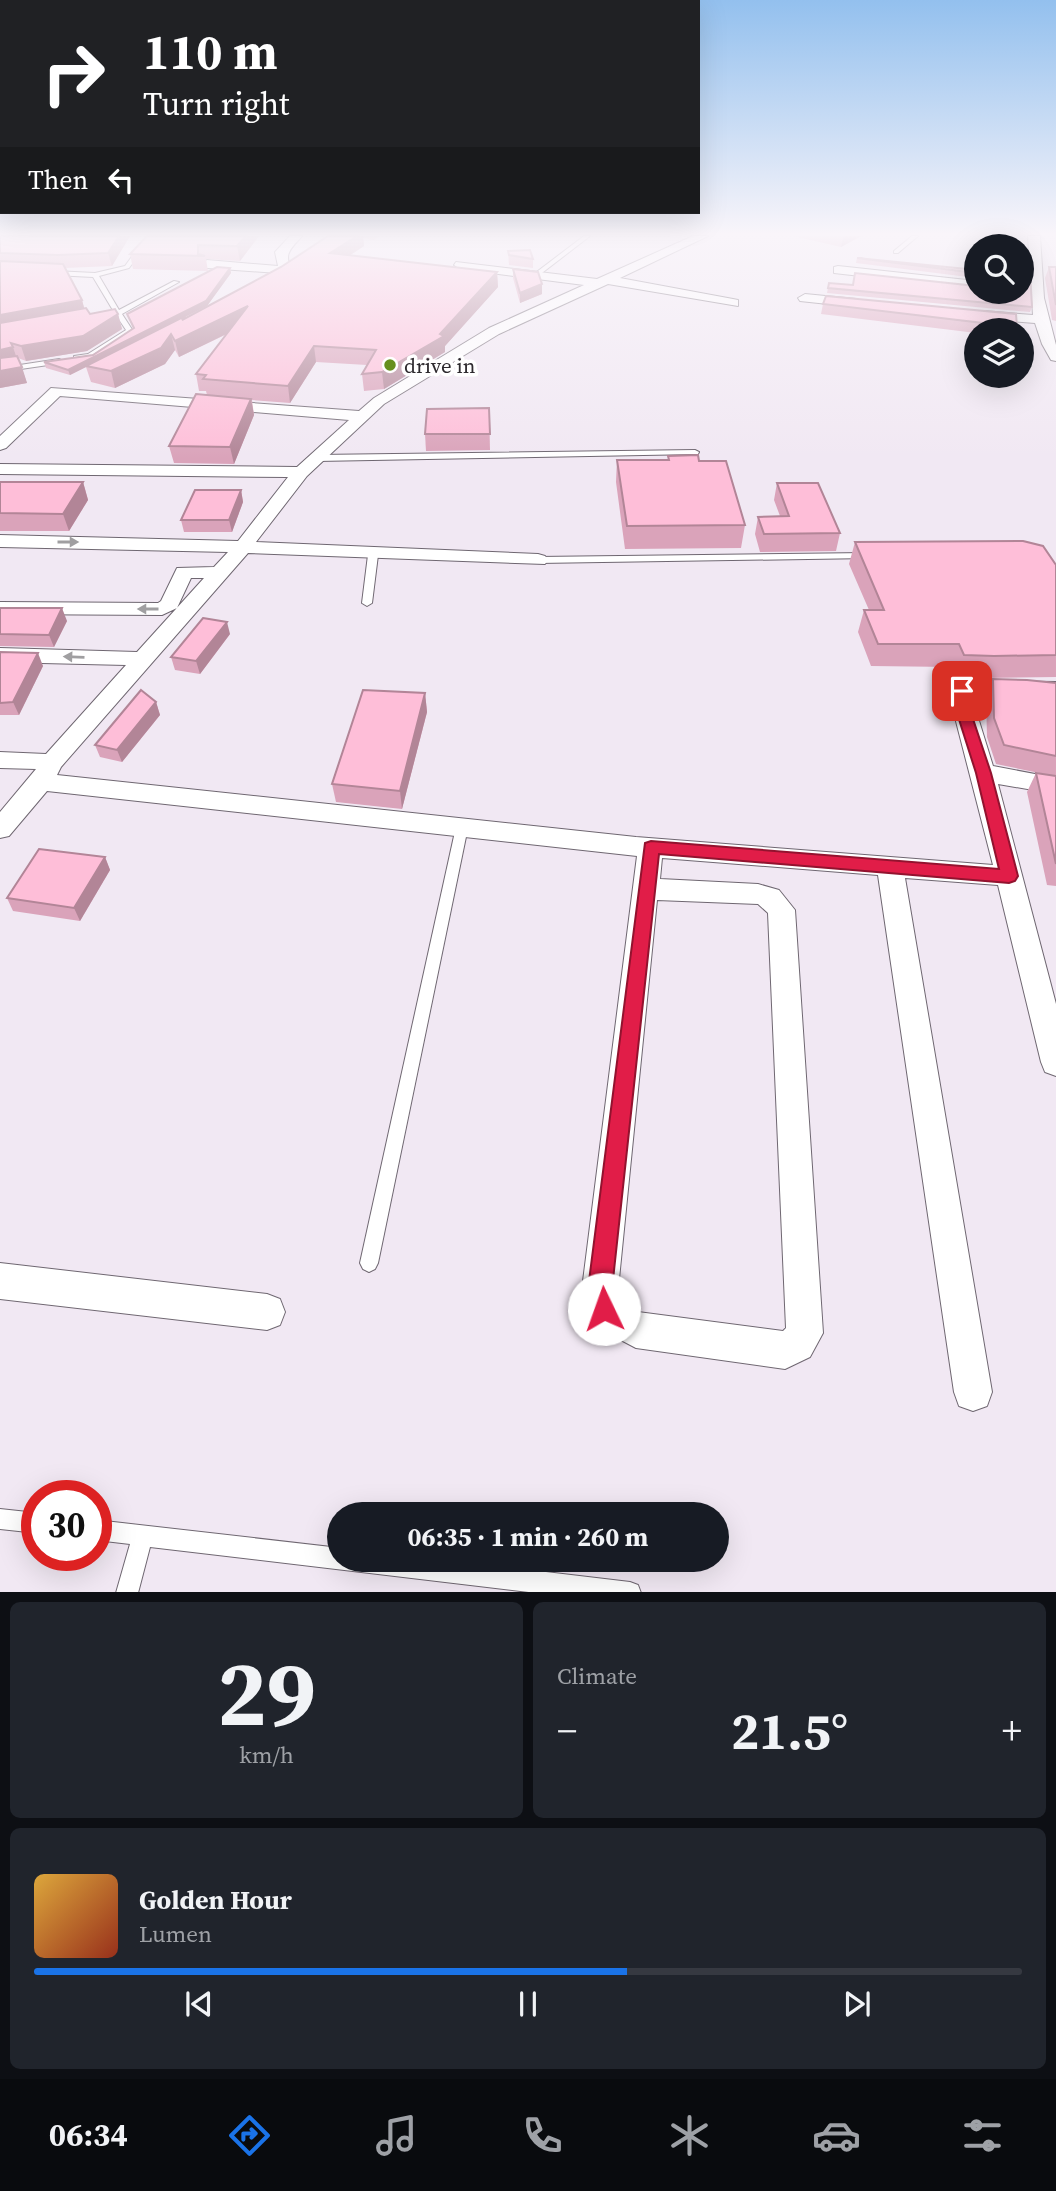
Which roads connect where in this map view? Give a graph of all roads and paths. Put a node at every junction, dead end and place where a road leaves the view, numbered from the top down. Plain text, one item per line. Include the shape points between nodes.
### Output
1 (116, 310) edge
2 (123, 310) edge
3 (538, 310) edge
4 (118, 313) junction
5 (970, 314) edge
6 (92, 318) edge
7 (1047, 325) edge
8 (1056, 357) edge
9 (0, 370) edge
10 (81, 378) dead end
11 (57, 391) junction
12 (364, 416) junction
13 (0, 445) edge
14 (695, 452) edge
15 (317, 458) junction
16 (0, 469) edge
17 (300, 472) junction
18 (0, 541) edge
19 (194, 545) junction
20 (241, 549) junction
21 (373, 555) junction
22 (876, 556) edge
23 (538, 560) joint
24 (184, 572) junction
25 (219, 573) junction
26 (367, 603) dead end
27 (0, 608) edge
28 (0, 655) edge
29 (142, 659) junction
30 (1056, 689) edge
31 (0, 760) edge
32 (46, 772) junction
33 (983, 773) junction
34 (1056, 786) edge
35 (462, 827) junction
36 (0, 829) edge
37 (651, 847) junction
38 (890, 865) junction
39 (1009, 876) junction
40 (645, 888) junction
41 (1056, 1062) edge
42 (369, 1263) dead end
43 (0, 1281) edge
44 (267, 1312) dead end
45 (973, 1392) dead end
46 (0, 1519) edge
47 (21, 1521) edge
48 (112, 1532) edge
49 (143, 1536) junction
50 (327, 1557) edge
51 (457, 1572) edge
52 (127, 1592) edge
53 (630, 1592) edge

1 - 4 lane
2 - 4 lane
3 - 12 street via 494,331 379,401
4 - 6 lane
4 - 9 lane via 130,331 90,356
5 - 7 street
7 - 8 street
10 - 11 street
11 - 12 street
11 - 13 street
12 - 15 street
14 - 15 lane
15 - 17 street
16 - 17 street
17 - 20 street
18 -> 19 street
19 - 20 street
19 - 24 street
20 - 21 street
20 - 25 street
21 - 23 street
21 - 26 lane
22 - 23 lane
24 - 25 street
24 -> 27 street via 170,604 162,608
25 - 29 street
29 -> 28 street
29 - 32 street
30 - 33 street via 962,691 964,713
31 - 32 street
32 - 35 street
32 - 36 street
33 - 34 street
33 - 39 street
35 - 37 street
35 - 42 lane
37 - 38 street
37 - 40 street
38 - 39 street
38 - 45 street
39 - 41 street
40 - 40 street via 600,1289 604,1309 636,1330 785,1350 805,1333 781,910 770,897 758,894
43 - 44 street
46 - 47 lane
48 - 49 lane
49 - 50 lane
49 - 52 lane
51 - 53 lane

